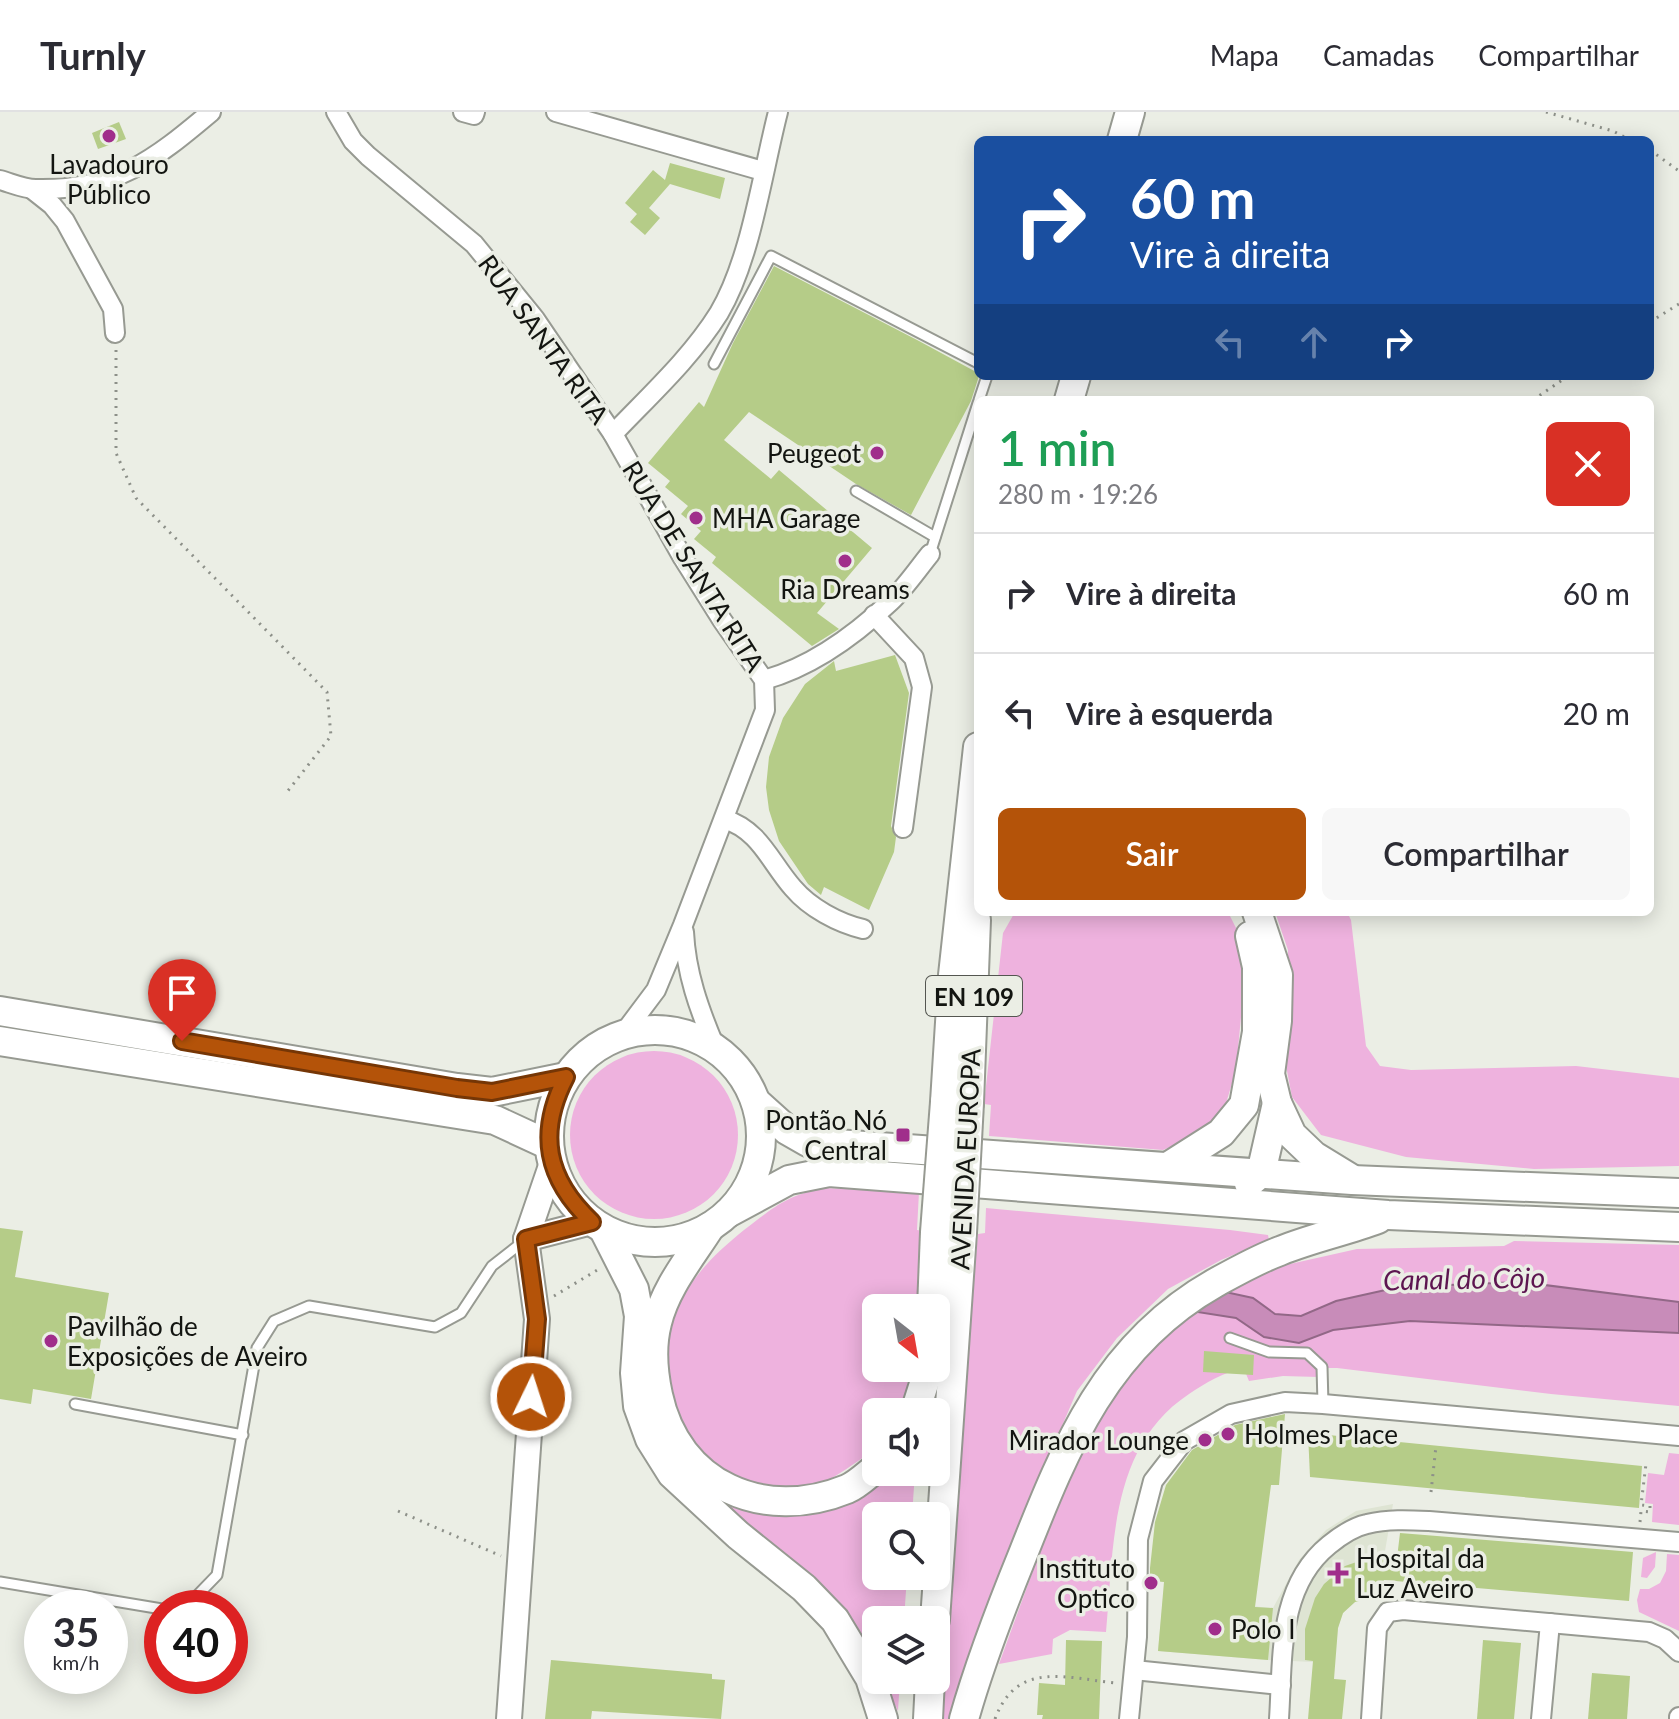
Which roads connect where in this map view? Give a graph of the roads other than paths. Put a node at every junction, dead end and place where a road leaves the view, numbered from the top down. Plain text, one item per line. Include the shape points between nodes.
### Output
1 (211, 112) edge
2 (336, 112) edge
3 (463, 112) edge
4 (475, 112) edge
5 (556, 112) edge
6 (778, 112) edge
7 (1130, 112) edge
8 (1149, 112) edge
9 (1123, 136) edge
10 (1143, 136) edge
11 (763, 171) junction
12 (0, 180) edge
13 (33, 190) junction
14 (115, 333) road end
15 (974, 361) edge
16 (714, 364) dead end
17 (974, 418) edge
18 (613, 434) junction
19 (856, 491) dead end
20 (933, 546) junction
21 (874, 615) junction
22 (764, 680) junction
23 (974, 784) edge
24 (724, 819) junction
25 (903, 828) dead end
26 (977, 916) edge
27 (993, 916) edge
28 (1244, 916) edge
29 (1258, 916) edge
30 (683, 925) junction
31 (863, 929) dead end
32 (975, 945) junction
33 (0, 1011) edge
34 (623, 1034) junction
35 (0, 1041) edge
36 (715, 1047) junction
37 (566, 1077) junction
38 (757, 1103) junction
39 (957, 1103) junction
40 (1277, 1103) junction
41 (550, 1154) junction
42 (1169, 1166) junction
43 (1261, 1173) junction
44 (1352, 1180) junction
45 (1679, 1193) edge
46 (1191, 1200) junction
47 (1388, 1215) junction
48 (719, 1220) junction
49 (598, 1226) junction
50 (1679, 1227) edge
51 (949, 1232) junction
52 (526, 1239) junction
53 (935, 1294) edge
54 (1230, 1338) dead end
55 (75, 1404) dead end
56 (1323, 1404) junction
57 (243, 1435) junction
58 (1679, 1436) edge
59 (862, 1478) edge
60 (1679, 1542) edge
61 (0, 1582) edge
62 (202, 1590) edge
63 (144, 1606) edge
64 (936, 1606) edge
65 (1550, 1623) junction
66 (1679, 1652) edge
67 (1133, 1678) junction
68 (1281, 1685) junction
69 (912, 1694) edge
70 (929, 1694) edge
71 (509, 1719) edge
72 (883, 1719) edge
73 (911, 1719) edge
74 (928, 1719) edge
75 (964, 1719) edge
76 (1129, 1719) edge
77 (1279, 1719) edge
78 (1371, 1719) edge
79 (1541, 1719) edge

1 - 13 street via 127,174 100,183
2 - 18 street, RUA SANTA RITA via 368,156 474,244 535,319
3 - 4 street
5 - 11 street
6 - 11 street
7 - 9 main road
8 - 10 main road
11 - 18 street via 741,267 719,313
12 - 13 street
13 - 14 street via 65,221 113,309
15 - 16 lane via 771,256
17 - 20 lane
18 - 22 street, RUA DE SANTA RITA via 683,558
19 - 20 lane
20 - 21 street
21 - 22 street via 823,655
21 - 25 street via 914,658 922,687
22 - 24 street, RUA DE SANTA RITA via 765,710
23 - 39 main road, AVENIDA EUROPA / EN 109 via 955,959
24 - 30 street, RUA DE SANTA RITA
24 - 31 street via 763,844 794,890 822,912
26 - 32 main road, AVENIDA EUROPA / EN 109
27 - 32 main road
28 - 42 main road via 1257,967 1257,1032 1244,1105 1221,1133
29 - 40 main road via 1278,975 1270,1074
30 - 34 street, RUA DE SANTA RITA via 656,990
30 - 36 street, RUA DE SANTA RITA via 695,999
32 - 39 main road, AVENIDA EUROPA / EN 109
33 - 37 main road via 457,1088 492,1092
34 - 36 main road via 670,1030
34 - 37 main road via 601,1044
35 - 41 main road via 495,1120
36 - 38 main road via 733,1062
37 - 41 main road via 549,1121
38 - 42 main road via 808,1142
38 - 48 main road via 762,1127 755,1173 744,1195
39 - 51 main road, AVENIDA EUROPA / EN 109, bridge
40 - 43 main road
40 - 44 main road via 1292,1135
41 - 49 main road via 561,1187
41 - 52 street
42 - 43 main road
43 - 44 main road
43 - 46 main road via 1244,1188
44 - 45 main road
46 - 47 main road
46 - 48 main road via 829,1172 789,1180
47 - 50 main road
47 - 75 main road via 1279,1251 1213,1284 1159,1323 1121,1362 1090,1404 1060,1461 980,1660
48 - 49 main road via 688,1237 664,1242 640,1241
48 - 59 main road via 666,1298 657,1323 655,1378 662,1414 680,1448 706,1476 738,1495 772,1502 808,1500 849,1488
49 - 52 street
49 - 72 main road via 634,1289 639,1316 638,1406 650,1439 672,1474 835,1620 870,1678
51 - 53 main road, AVENIDA EUROPA / EN 109
51 - 64 main road, AVENIDA EUROPA / EN 109
52 - 57 lane via 492,1266 461,1313 435,1327 309,1306 274,1321 257,1348
52 - 71 street via 537,1319
54 - 56 lane via 1269,1352 1307,1353 1322,1367
55 - 57 lane
56 - 58 street
56 - 67 street via 1285,1402 1231,1414 1184,1441 1153,1481 1138,1539
57 - 62 lane via 217,1575
60 - 68 street via 1429,1521 1364,1524 1325,1549 1298,1584 1285,1629
61 - 63 lane
65 - 66 street via 1649,1632
65 - 78 street via 1388,1612 1377,1628
65 - 79 street
67 - 68 street
67 - 76 street
68 - 77 street
69 - 73 main road
70 - 74 main road

